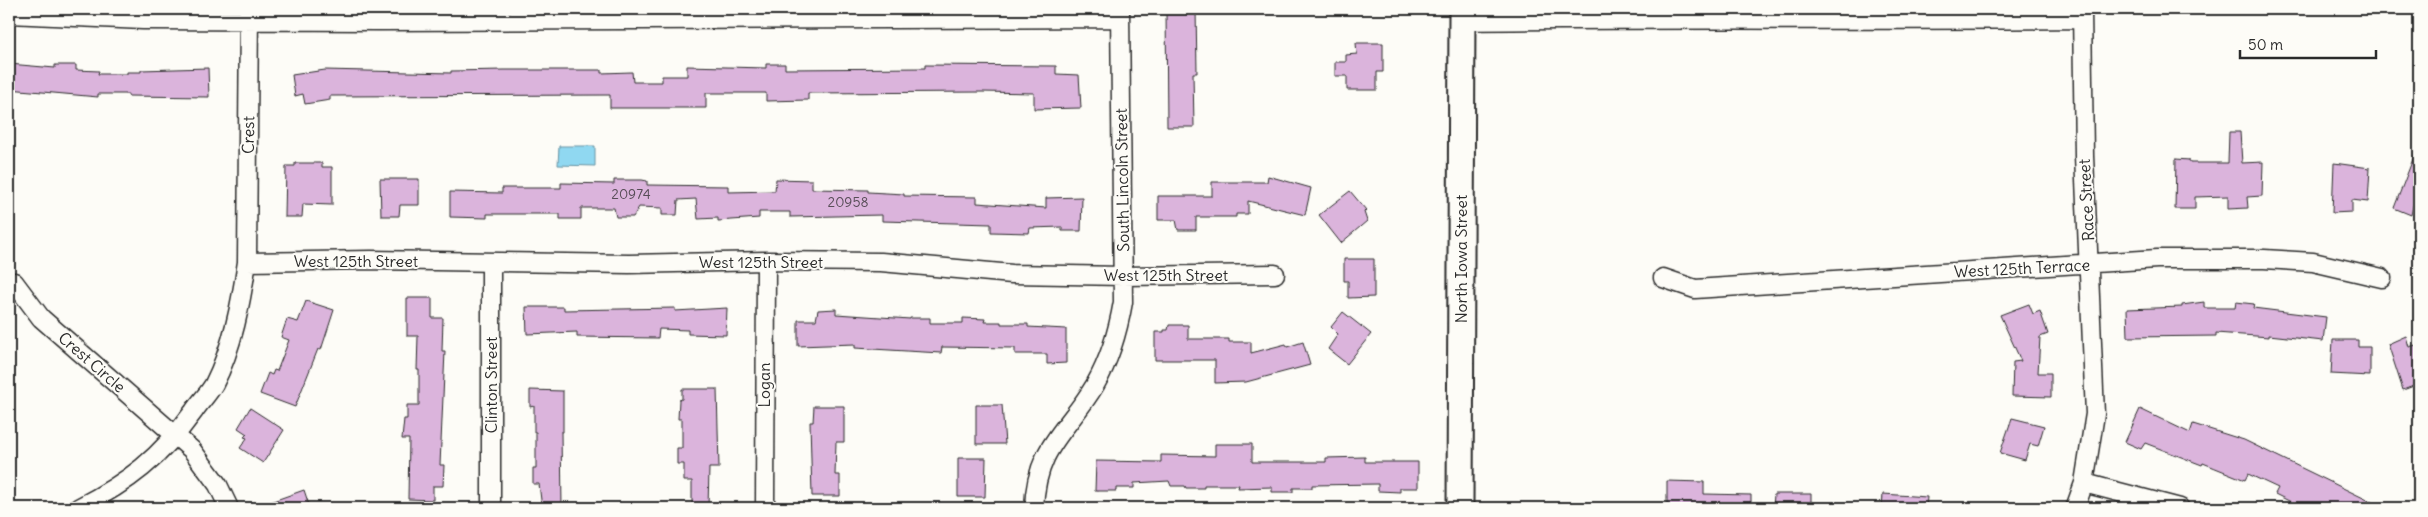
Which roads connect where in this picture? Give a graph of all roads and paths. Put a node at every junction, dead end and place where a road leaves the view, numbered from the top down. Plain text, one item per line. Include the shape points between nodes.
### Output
1 (1120, 13) edge
2 (9, 14) edge
3 (249, 14) edge
4 (1625, 14) edge
5 (2082, 14) edge
6 (1462, 15) edge
7 (1868, 15) edge
8 (766, 261) junction
9 (247, 262) junction
10 (492, 263) junction
11 (2089, 264) junction
12 (1275, 274) dead end
13 (1123, 276) junction
14 (1663, 278) dead end
15 (2382, 278) dead end
16 (14, 282) dead end
17 (176, 435) junction
18 (2084, 483) junction
19 (78, 508) edge
20 (229, 508) edge
21 (491, 508) edge
22 (765, 508) edge
23 (1034, 508) edge
24 (1460, 508) edge
25 (2074, 508) edge
26 (2180, 508) edge

1 - 3 street
1 - 13 street, South Lincoln Street
2 - 3 street via 143,20
3 - 9 street, Crest
4 - 6 street
4 - 7 street
5 - 7 street
5 - 11 street, Race Street
6 - 24 street, North Iowa Street
8 - 10 street, West 125th Street
8 - 13 street, West 125th Street via 880,262 1012,274
8 - 22 street, Logan
9 - 10 street, West 125th Street via 370,260
9 - 17 street, Crest via 242,301 214,384
10 - 21 street, Clinton Street
11 - 14 street, West 125th Terrace via 1695,289
11 - 15 street, West 125th Terrace via 2157,259 2264,259 2313,262
11 - 18 street, Race Street via 2095,414
12 - 13 street, West 125th Street
13 - 23 street, South Lincoln Street via 1119,326 1109,358 1080,408 1063,427 1044,458 1036,484
16 - 17 street, Crest Circle via 41,318
17 - 19 street via 134,475
17 - 20 street via 218,484
18 - 25 street, Race Street
18 - 26 street

